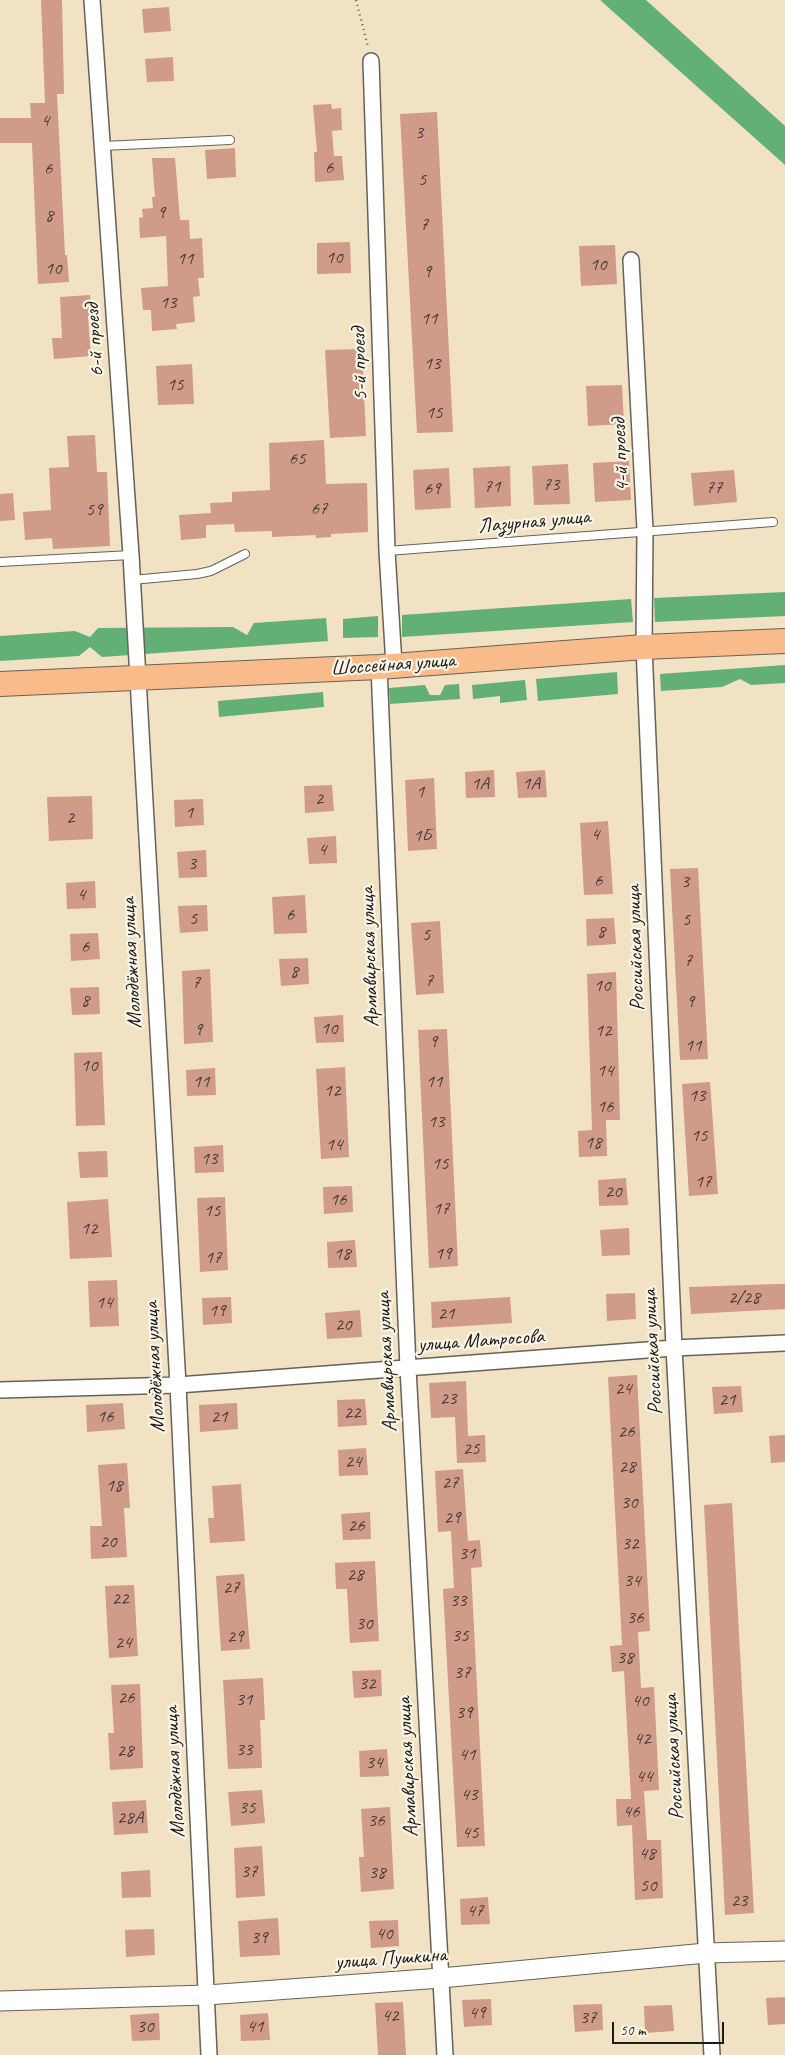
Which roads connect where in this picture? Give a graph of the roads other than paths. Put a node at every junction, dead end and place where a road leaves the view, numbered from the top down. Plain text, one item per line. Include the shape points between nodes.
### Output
1 (92, 0) edge
2 (371, 61) road end
3 (230, 140) dead end
4 (103, 146) junction
5 (632, 260) dead end
6 (773, 522) dead end
7 (645, 530) junction
8 (387, 551) junction
9 (245, 554) dead end
10 (131, 555) junction
11 (0, 562) edge
12 (132, 580) junction
13 (785, 641) edge
14 (644, 647) junction
15 (386, 666) junction
16 (137, 677) junction
17 (0, 684) edge
18 (785, 1343) edge
19 (674, 1348) junction
20 (408, 1368) junction
21 (178, 1384) junction
22 (0, 1390) edge
23 (785, 1951) edge
24 (706, 1953) junction
25 (441, 1978) junction
26 (207, 1995) junction
27 (0, 2001) edge
28 (208, 2055) edge
29 (445, 2055) edge
30 (712, 2055) edge

1 - 4 street, 6-й проезд
2 - 8 street, 5-й проезд
3 - 4 lane
4 - 10 street, 6-й проезд
5 - 7 street, 4-й проезд
6 - 7 lane, Лазурная улица
7 - 8 lane, Лазурная улица
7 - 14 street, 4-й проезд
8 - 15 street, 5-й проезд
9 - 12 lane via 197,574
10 - 11 lane
10 - 12 street, 6-й проезд
12 - 16 street, 6-й проезд
13 - 14 main road, Шоссейная улица
14 - 15 main road, Шоссейная улица
14 - 19 street, Российская улица
15 - 16 main road, Шоссейная улица
15 - 20 street, Армавирская улица
16 - 17 main road, Шоссейная улица
16 - 21 street, Молодёжная улица
18 - 19 street, улица Матросова
19 - 20 street, улица Матросова
19 - 24 street, Российская улица
20 - 21 street, улица Матросова
20 - 25 street, Армавирская улица
21 - 22 street, улица Матросова
21 - 26 street, Молодёжная улица
23 - 24 street, улица Пушкина
24 - 25 street, улица Пушкина
24 - 30 street, Российская улица
25 - 26 street, улица Пушкина
25 - 29 street, Армавирская улица
26 - 27 street, улица Пушкина
26 - 28 street, Молодёжная улица

